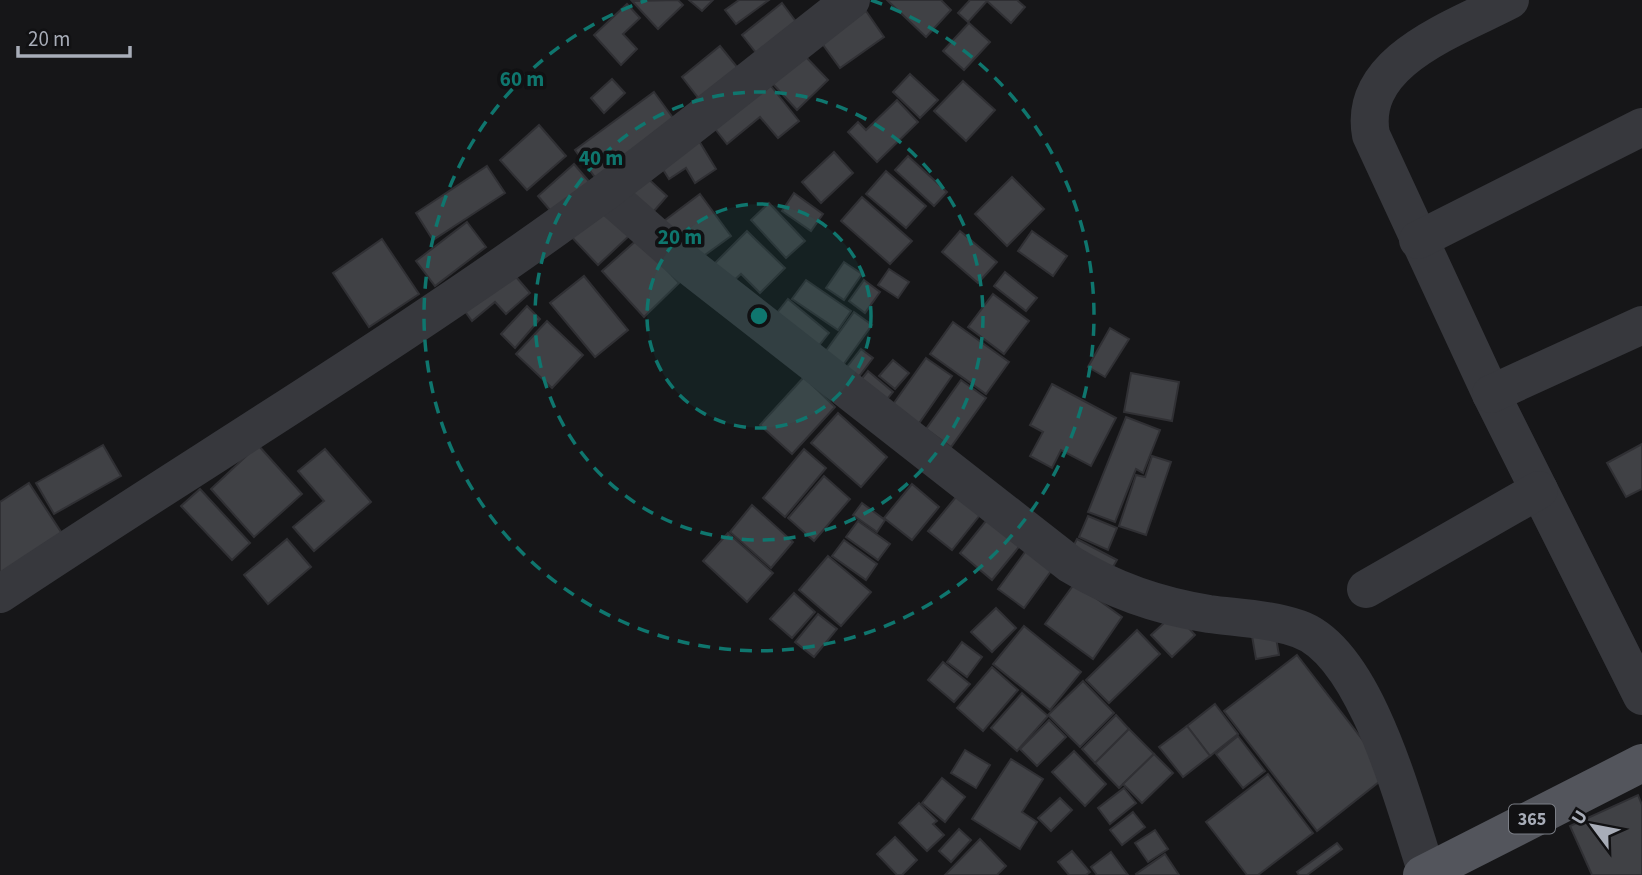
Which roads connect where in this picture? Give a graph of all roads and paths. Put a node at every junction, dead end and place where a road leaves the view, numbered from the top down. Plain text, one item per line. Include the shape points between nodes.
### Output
1 (852, 0) edge
2 (1510, 0) edge
3 (1642, 127) edge
4 (605, 192) junction
5 (1418, 240) junction
6 (1642, 325) edge
7 (1491, 394) junction
8 (1539, 490) junction
9 (1366, 589) dead end
10 (0, 594) edge
11 (1642, 696) edge
12 (1642, 763) edge
13 (1444, 870) edge

1 - 4 street
2 - 5 street via 1399,62 1380,83 1369,106 1375,146
3 - 5 street
4 - 10 street via 318,389
4 - 13 street via 688,265 1078,569 1113,589 1150,602 1287,626 1323,642 1365,703
5 - 7 street
6 - 7 street
7 - 8 street
8 - 9 street
8 - 11 street
12 - 13 main road, 365

